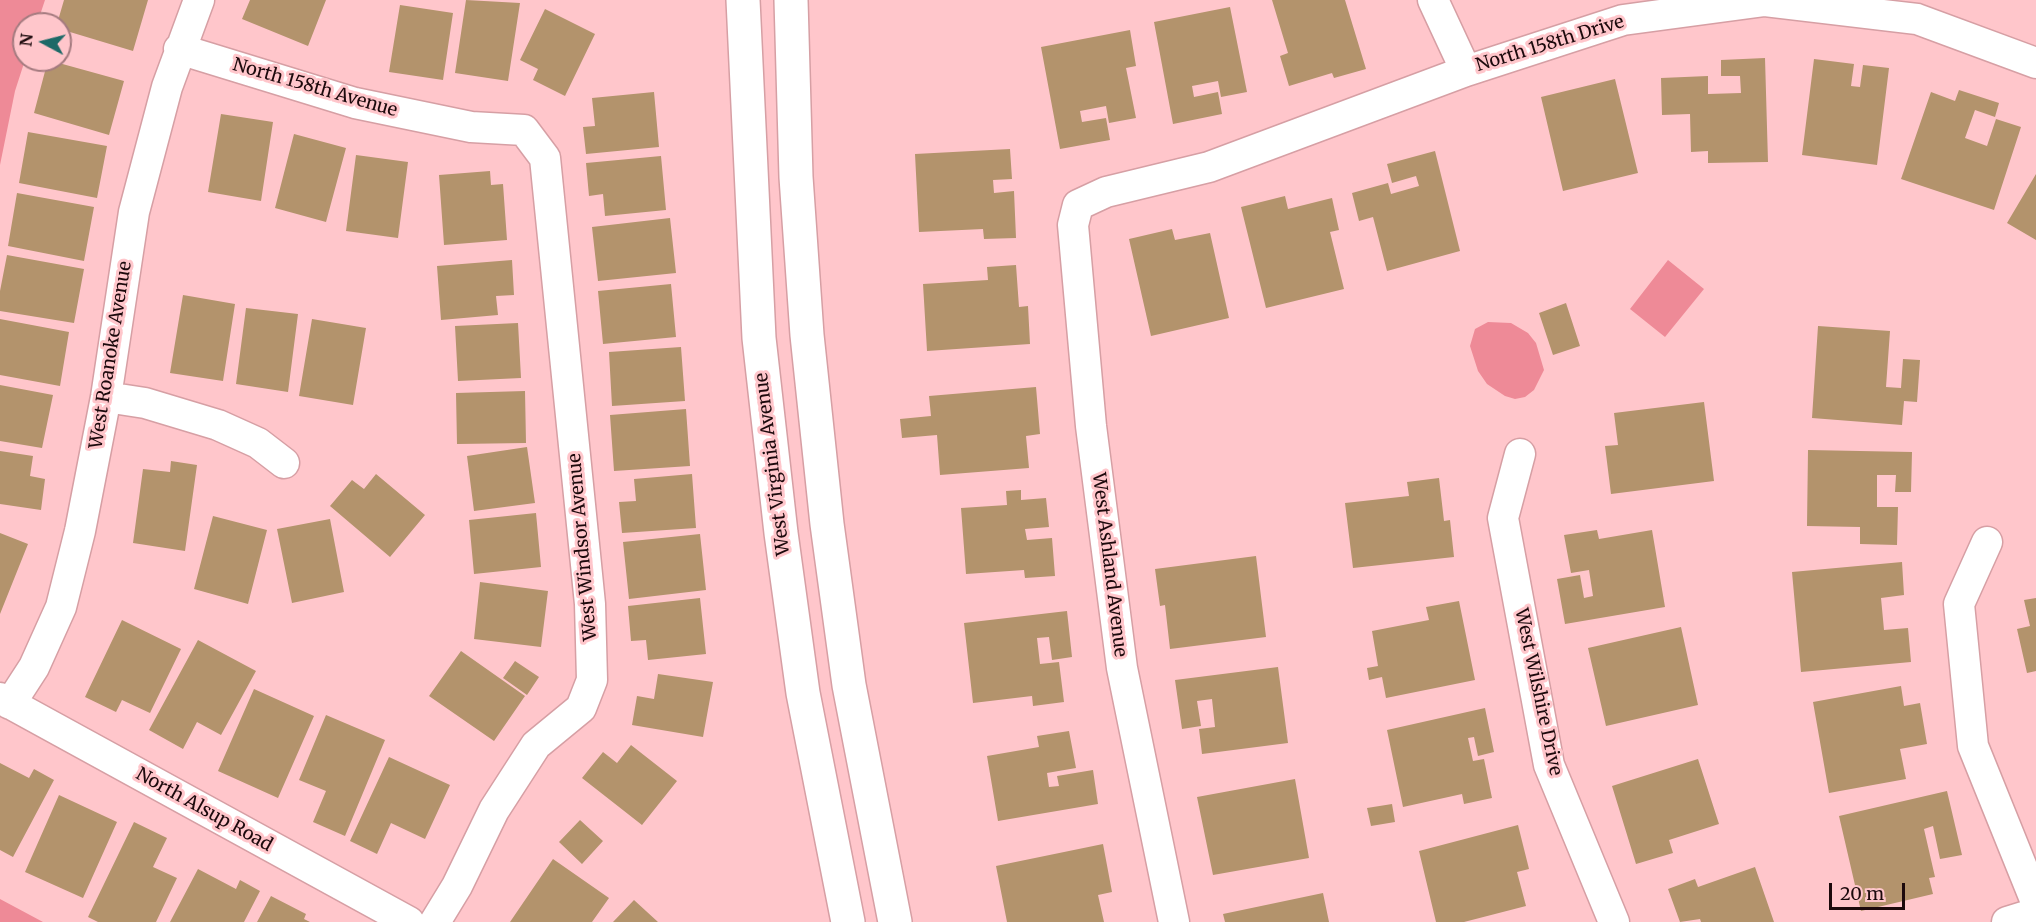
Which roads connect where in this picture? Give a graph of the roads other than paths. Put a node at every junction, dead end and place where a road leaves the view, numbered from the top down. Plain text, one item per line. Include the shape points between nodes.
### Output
1 (199, 0) edge
2 (743, 0) edge
3 (791, 0) edge
4 (1433, 0) edge
5 (179, 49) junction
6 (2036, 63) edge
7 (1466, 71) junction
8 (524, 130) joint
9 (1078, 205) joint
10 (106, 397) junction
11 (1520, 454) dead end
12 (284, 463) dead end
13 (1987, 542) dead end
14 (5, 701) edge
15 (2036, 902) edge
16 (2036, 913) edge
17 (409, 922) edge
18 (435, 922) edge
19 (848, 922) edge
20 (895, 922) edge
21 (1174, 922) edge
22 (1614, 922) edge
23 (2007, 922) edge

1 - 5 street, West Roanoke Avenue
2 - 19 main road, West Virginia Avenue via 763,372 803,693
3 - 20 main road via 800,234 827,524 849,685
4 - 7 street
5 - 8 street, North 158th Avenue via 355,103 471,127
5 - 10 street, West Roanoke Avenue via 134,212
6 - 7 street, North 158th Drive via 1917,19 1765,1 1623,20
7 - 9 street, North 158th Drive via 1209,167 1106,192
8 - 18 street, West Windsor Avenue via 545,158 590,604 592,680 582,708 536,745 506,791
9 - 21 street, West Ashland Avenue via 1073,225 1091,426 1122,668
10 - 12 street via 145,403 218,425 258,443
10 - 14 street, West Roanoke Avenue via 61,607 34,667
11 - 22 street, West Wilshire Drive via 1503,518 1550,765
13 - 15 street via 1959,604 1973,746
14 - 17 street, North Alsup Road
16 - 23 street

